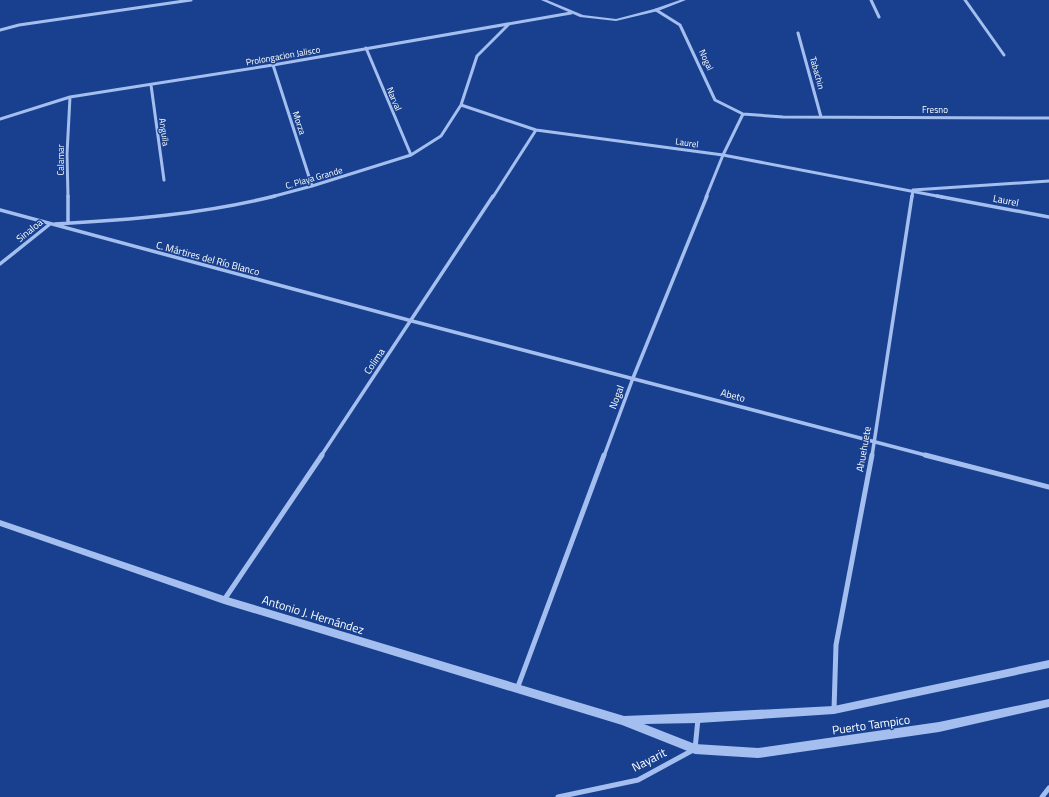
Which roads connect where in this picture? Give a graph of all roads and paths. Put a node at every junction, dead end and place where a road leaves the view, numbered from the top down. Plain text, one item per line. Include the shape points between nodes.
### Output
1 (191, 0) edge
2 (544, 0) edge
3 (684, 0) edge
4 (871, 0) edge
5 (965, 0) edge
6 (656, 10) junction
7 (571, 13) junction
8 (879, 17) dead end
9 (510, 24) junction
10 (0, 30) edge
11 (798, 33) dead end
12 (366, 48) junction
13 (1004, 55) dead end
14 (272, 65) junction
15 (151, 85) junction
16 (70, 97) junction
17 (462, 105) junction
18 (743, 114) junction
19 (821, 117) junction
20 (1048, 118) edge
21 (0, 119) edge
22 (536, 130) junction
23 (411, 155) junction
24 (723, 155) junction
25 (164, 180) dead end
26 (1049, 181) edge
27 (312, 186) junction
28 (913, 190) junction
29 (0, 210) edge
30 (1049, 217) edge
31 (68, 223) junction
32 (50, 224) junction
33 (0, 264) edge
34 (412, 321) junction
35 (633, 378) junction
36 (874, 443) junction
37 (1049, 487) edge
38 (0, 523) edge
39 (224, 600) junction
40 (1049, 664) edge
41 (517, 690) junction
42 (1049, 703) edge
43 (834, 710) junction
44 (698, 718) junction
45 (622, 720) junction
46 (695, 749) junction
47 (1049, 788) edge
48 (558, 797) edge
49 (1042, 797) edge

1 - 10 street
2 - 7 street
3 - 6 street
4 - 8 street
5 - 13 street
6 - 7 street via 616,20
6 - 18 street, Nogal via 680,25 715,100
7 - 9 street, Prolongacion Jalisco
9 - 12 street, Prolongacion Jalisco
9 - 17 street, C. Playa Grande via 478,56
11 - 19 street, Tabachin
12 - 14 street, Prolongacion Jalisco
12 - 23 street, Narval
14 - 15 street, Prolongacion Jalisco
14 - 27 street, Morza
15 - 16 street, Prolongacion Jalisco
15 - 25 street, Anguila
16 - 21 street, Prolongacion Jalisco
16 - 31 street, Calamar via 67,154
17 - 22 street, Laurel
17 - 23 street, C. Playa Grande via 441,136
18 - 19 street, Nogal
18 - 24 street, Nogal
19 - 20 street, Fresno
22 - 24 street, Laurel
22 - 34 street, Colima
23 - 27 street, C. Playa Grande
24 - 28 street, Laurel
24 - 35 street, Nogal
26 - 28 street, Laurel
27 - 31 street, C. Playa Grande via 235,206 140,219
28 - 30 street, Laurel
28 - 36 street, Ahuehuete
29 - 32 street, C. Mártires del Río Blanco
31 - 32 street, C. Playa Grande
32 - 33 street, Sinaloa
32 - 34 street, C. Mártires del Río Blanco
34 - 35 street, Abeto
34 - 39 street, Colima
35 - 36 street, Abeto
35 - 41 street, Nogal
36 - 37 street, Abeto
36 - 43 street, Ahuehuete via 836,645
38 - 39 street, Antonio J. Hernández
39 - 41 street, Antonio J. Hernández
40 - 43 street, Puerto Tampico
41 - 45 street, Antonio J. Hernández
42 - 46 street, Puerto Tampico via 939,727 758,753
43 - 44 street, Puerto Tampico
44 - 45 street, Antonio J. Hernández
44 - 46 street
45 - 46 street, Antonio J. Hernández
46 - 48 street, Nayarit via 638,780
47 - 49 street

